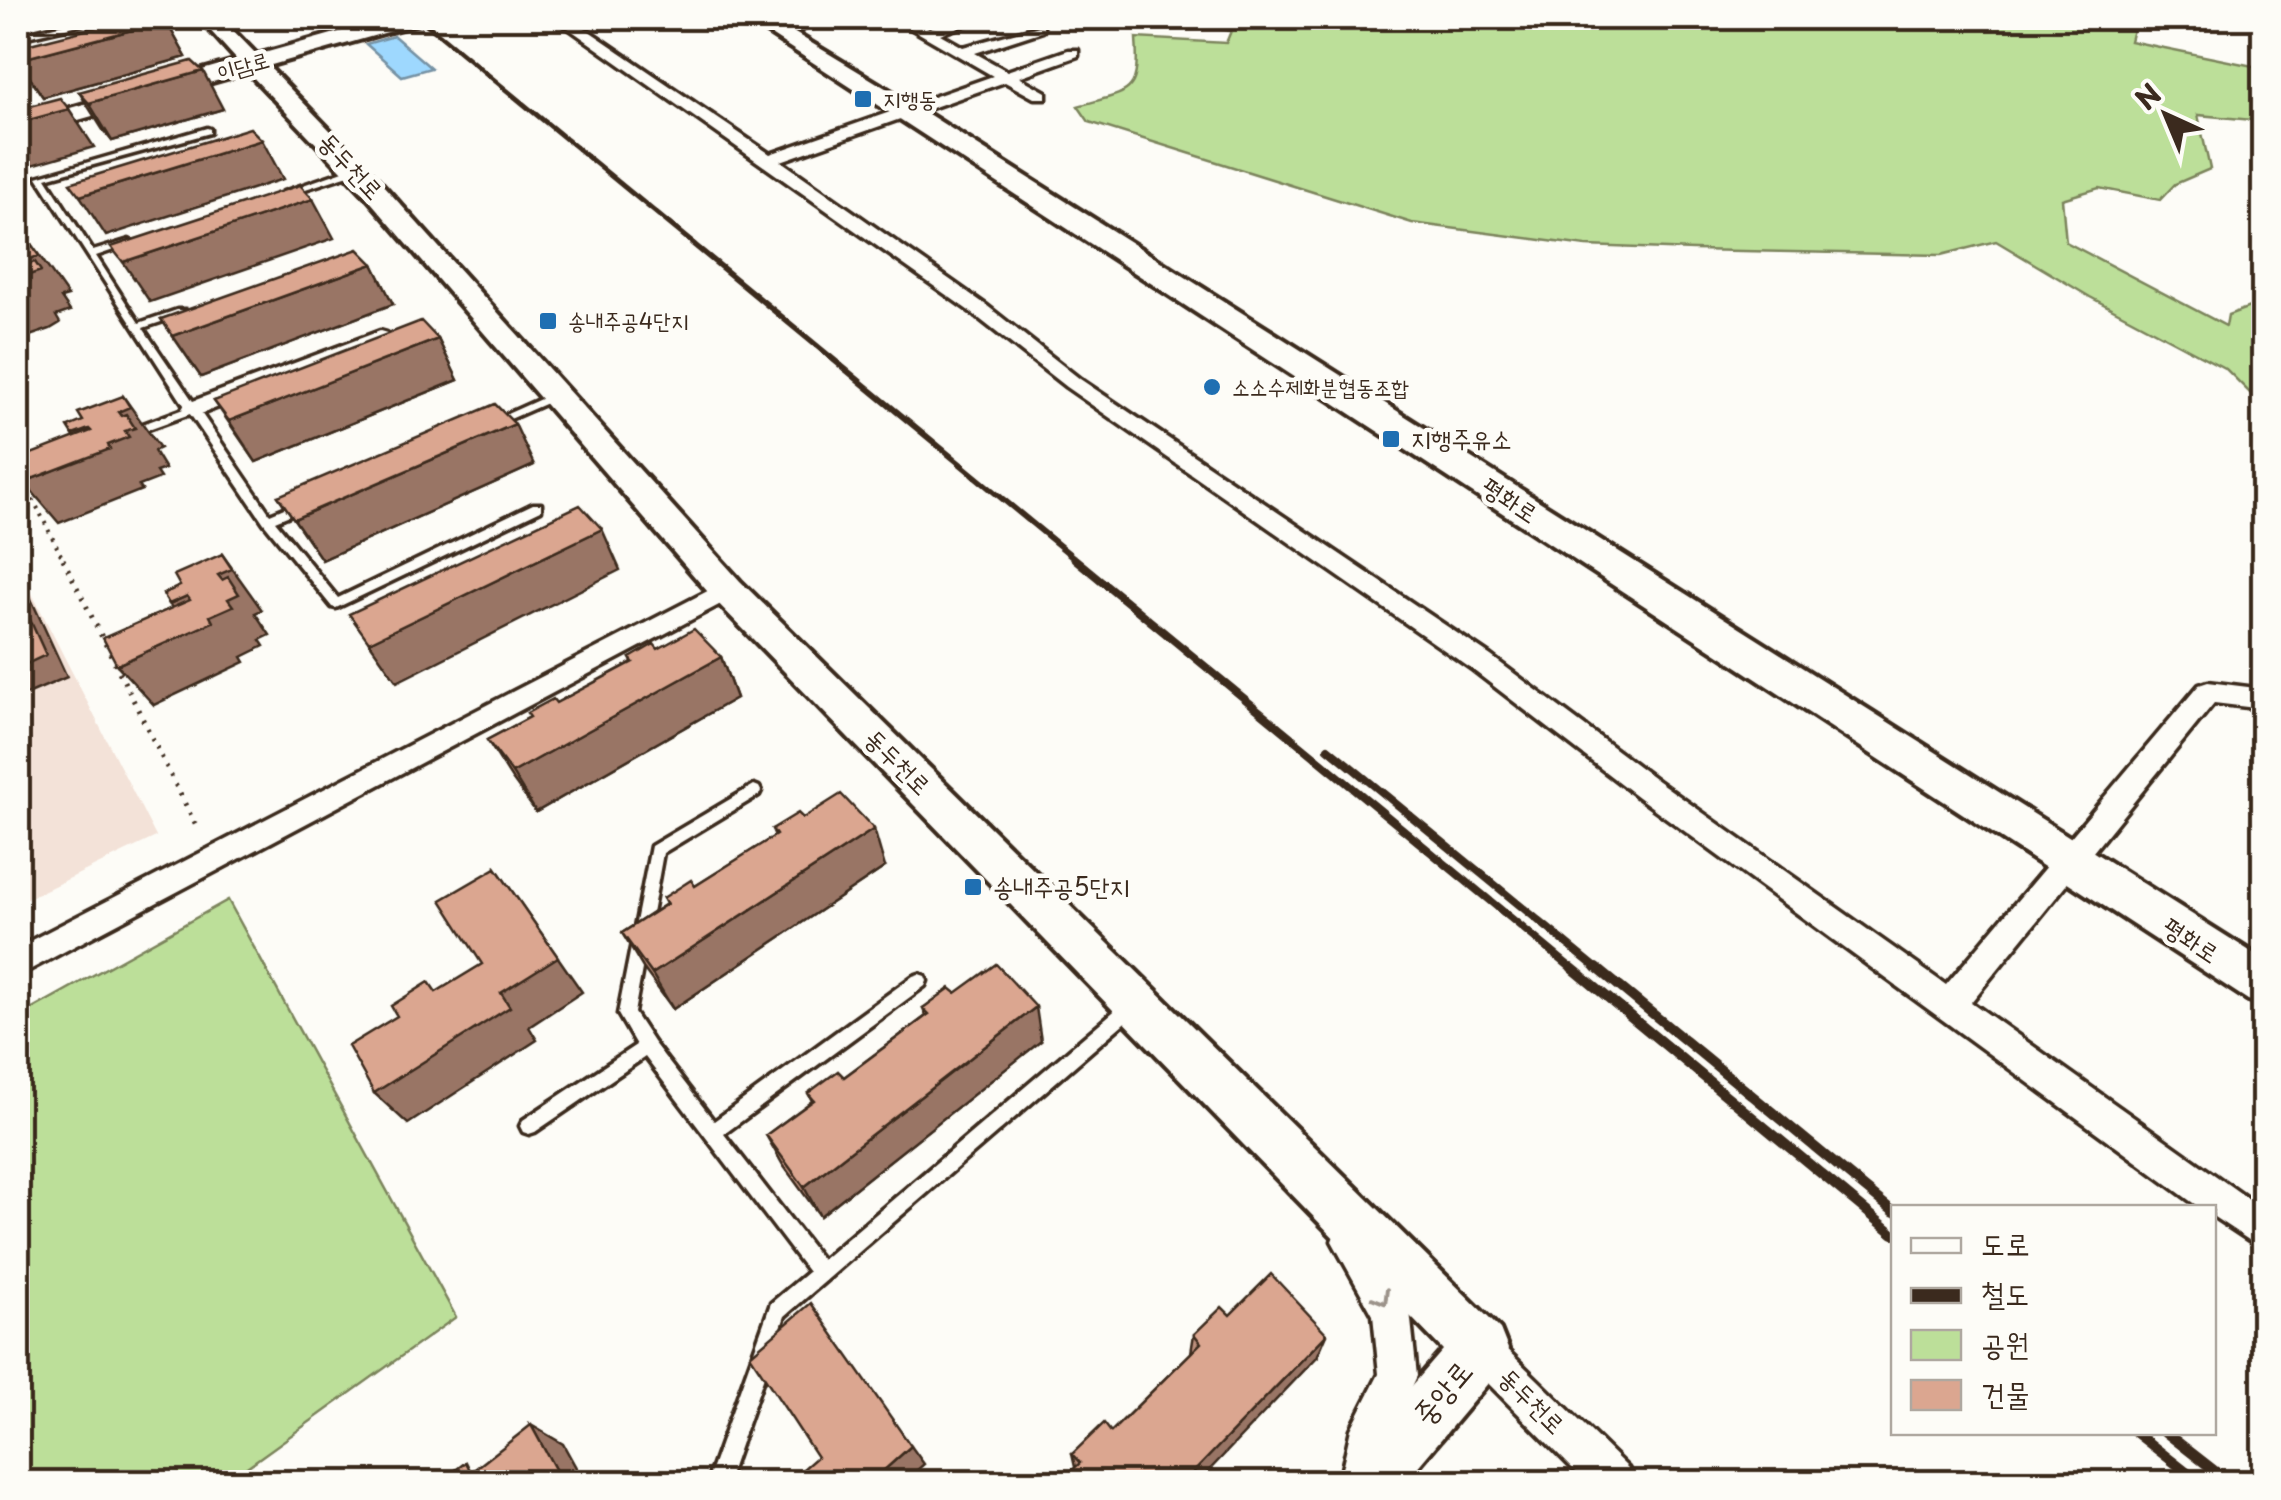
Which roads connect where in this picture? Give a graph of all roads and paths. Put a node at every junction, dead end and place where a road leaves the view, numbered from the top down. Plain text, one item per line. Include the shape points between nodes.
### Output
1 (98, 18) edge
2 (209, 18) edge
3 (411, 18) edge
4 (561, 18) edge
5 (827, 18) edge
6 (900, 18) edge
7 (977, 18) edge
8 (88, 20) junction
9 (769, 26) edge
10 (1038, 28) dead end
11 (928, 33) junction
12 (18, 34) edge
13 (92, 50) edge
14 (962, 52) junction
15 (1072, 53) dead end
16 (253, 64) junction
17 (1005, 76) junction
18 (1040, 96) dead end
19 (909, 112) junction
20 (18, 130) edge
21 (206, 131) dead end
22 (768, 160) junction
23 (355, 170) junction
24 (280, 194) edge
25 (148, 236) edge
26 (91, 255) junction
27 (192, 308) edge
28 (137, 327) junction
29 (380, 337) edge
30 (554, 396) junction
31 (193, 409) junction
32 (482, 427) edge
33 (106, 441) edge
34 (18, 470) edge
35 (322, 497) edge
36 (538, 507) dead end
37 (268, 520) junction
38 (727, 590) junction
39 (2264, 699) edge
40 (754, 791) dead end
41 (197, 828) dead end
42 (2070, 862) junction
43 (18, 962) edge
44 (919, 981) dead end
45 (2264, 985) edge
46 (1137, 1002) junction
47 (1948, 1006) junction
48 (647, 1047) junction
49 (529, 1126) dead end
50 (712, 1132) junction
51 (1317, 1183) junction
52 (2264, 1232) edge
53 (821, 1274) junction
54 (1480, 1349) junction
55 (717, 1482) edge
56 (1358, 1482) edge
57 (1368, 1482) edge
58 (1614, 1482) edge

1 - 8 lane
2 - 16 street, 동두천로
3 - 16 street, 이담로
4 - 22 street
5 - 9 street
6 - 11 street
7 - 11 street
8 - 12 lane
8 - 13 lane via 111,44
9 - 19 street, 평화로
10 - 14 street
11 - 14 street
14 - 17 street
15 - 17 street
16 - 20 street, 이담로
16 - 23 street, 동두천로
17 - 18 street
17 - 19 street
19 - 22 street
19 - 42 street, 평화로
21 - 26 lane via 42,177
22 - 47 street via 1073,384 1482,663
23 - 24 lane
23 - 30 street, 동두천로
25 - 26 lane
26 - 28 lane
27 - 28 lane
28 - 31 lane
29 - 31 street
30 - 32 lane
30 - 38 street, 동두천로
31 - 33 lane
31 - 37 lane
34 - 41 path
35 - 37 lane
36 - 37 lane via 336,604
38 - 43 street
38 - 46 street, 동두천로
39 - 42 street via 2208,692
40 - 48 lane via 656,850 626,1014
42 - 45 street, 평화로
42 - 47 street
44 - 50 lane
46 - 51 street, 동두천로
46 - 53 lane
47 - 52 street
48 - 49 lane
48 - 50 lane
50 - 53 lane
51 - 54 street, 동두천로
51 -> 56 street via 1394,1327 1398,1376 1370,1429
53 - 55 lane via 778,1310
54 - 57 street, 중앙로
54 - 58 street, 동두천로

